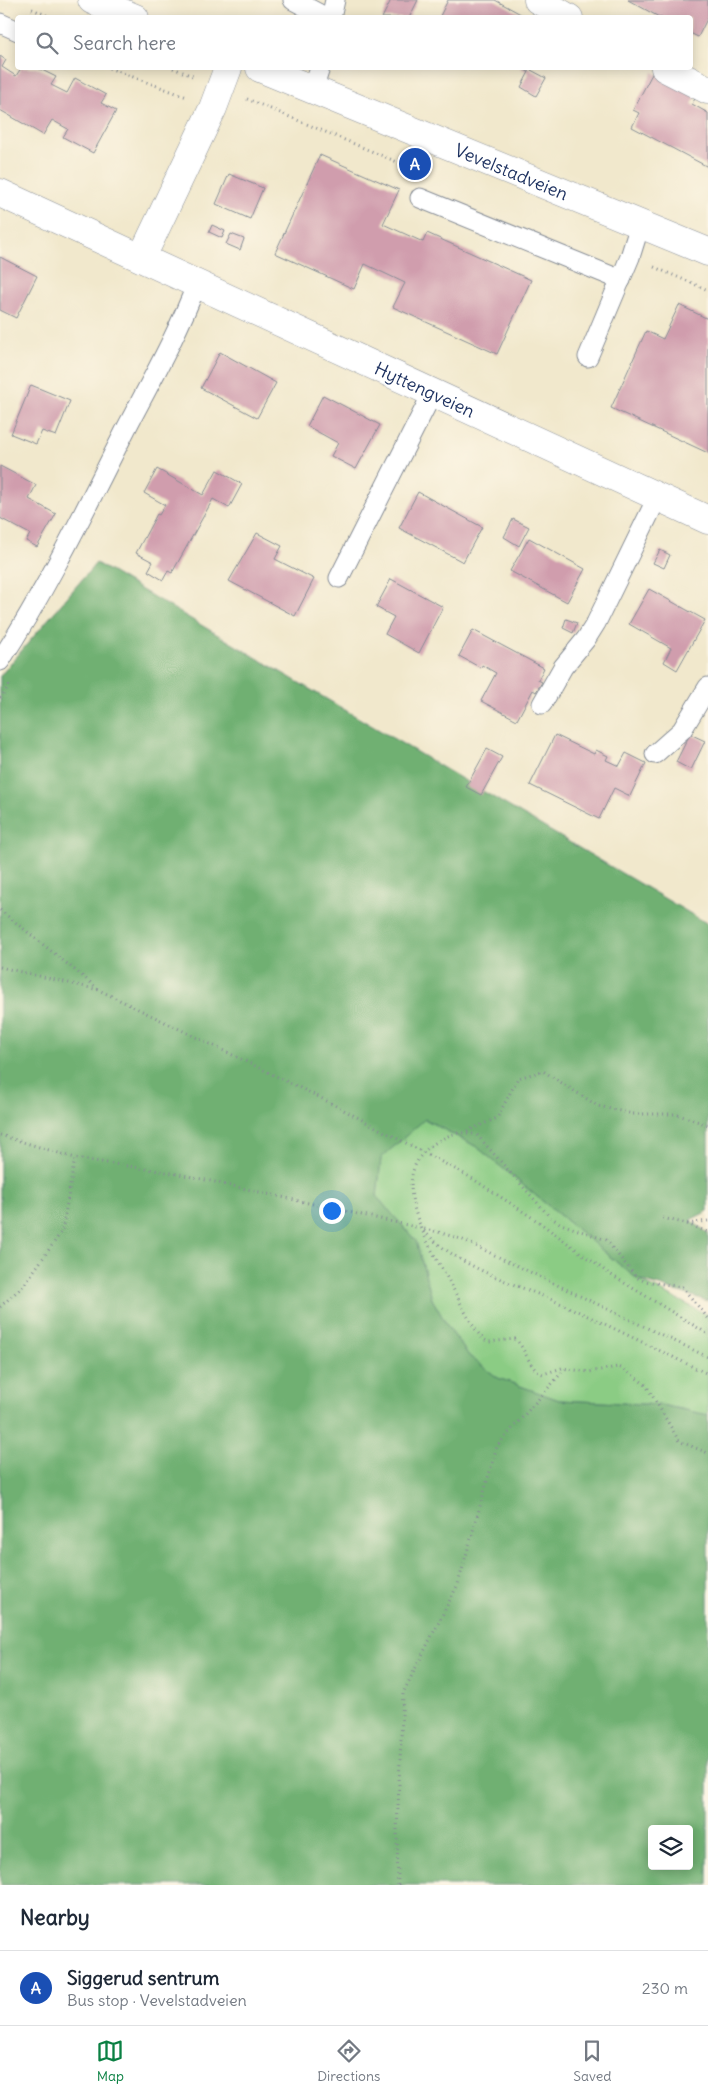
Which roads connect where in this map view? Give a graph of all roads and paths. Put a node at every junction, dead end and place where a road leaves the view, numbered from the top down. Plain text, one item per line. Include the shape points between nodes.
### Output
1 (92, 0) edge
2 (293, 0) edge
3 (335, 0) edge
4 (538, 0) edge
5 (129, 15) edge
6 (321, 15) edge
7 (332, 15) edge
8 (565, 15) edge
9 (0, 23) edge
10 (15, 29) edge
11 (114, 70) edge
12 (227, 70) edge
13 (270, 70) edge
14 (669, 70) edge
15 (317, 79) edge
16 (708, 90) edge
17 (213, 108) junction
18 (0, 193) edge
19 (420, 198) dead end
20 (640, 225) junction
21 (708, 252) edge
22 (142, 258) junction
23 (620, 280) junction
24 (197, 283) junction
25 (588, 357) dead end
26 (433, 392) junction
27 (658, 496) junction
28 (708, 520) edge
29 (340, 578) dead end
30 (0, 661) edge
31 (708, 687) edge
32 (542, 704) dead end
33 (656, 754) dead end
34 (0, 910) edge
35 (0, 967) edge
36 (101, 991) junction
37 (708, 1125) edge
38 (466, 1132) junction
39 (0, 1135) edge
40 (423, 1151) junction
41 (74, 1158) junction
42 (663, 1218) dead end
43 (708, 1221) edge
44 (687, 1224) junction
45 (421, 1228) junction
46 (708, 1232) edge
47 (0, 1307) edge
48 (708, 1318) edge
49 (708, 1334) edge
50 (708, 1357) edge
51 (565, 1369) junction
52 (708, 1374) edge
53 (708, 1453) edge
54 (398, 1885) edge

1 - 5 street
2 - 6 lane
3 - 7 lane
4 - 8 street
9 - 10 lane
11 - 17 path
12 - 17 street
13 - 15 street, Vevelstadveien
14 - 16 street
15 - 20 street, Vevelstadveien
17 - 22 street
18 - 22 street, Hyttengveien
19 - 23 lane
20 - 21 street, Vevelstadveien
20 - 23 lane
22 - 24 street, Hyttengveien
23 - 25 lane
24 - 26 street, Hyttengveien
24 - 30 lane via 174,338 112,458
26 - 27 street, Hyttengveien
26 - 29 lane
27 - 28 street, Hyttengveien
27 - 32 lane via 596,623 563,667
31 - 33 lane via 682,730
34 - 36 path
35 - 36 path
36 - 40 path
37 - 38 path via 676,1114 633,1114 598,1106 543,1071 518,1078 497,1118
38 - 40 path via 448,1135
38 - 48 path via 477,1134 550,1217 606,1240 636,1277 682,1287
39 - 41 path
40 - 45 path via 413,1169 412,1184 415,1215
40 - 49 path via 470,1177 608,1273
41 - 45 path via 179,1174
41 - 47 path via 62,1231 24,1285
42 - 44 path
43 - 44 path
44 - 46 path
45 - 50 path via 461,1239
45 - 51 path via 483,1339 488,1342 515,1339 539,1372
45 - 52 path via 437,1246 470,1264
51 - 53 path via 589,1372 618,1367 632,1373 646,1385 679,1440
51 - 54 path via 497,1446 458,1584 403,1692

